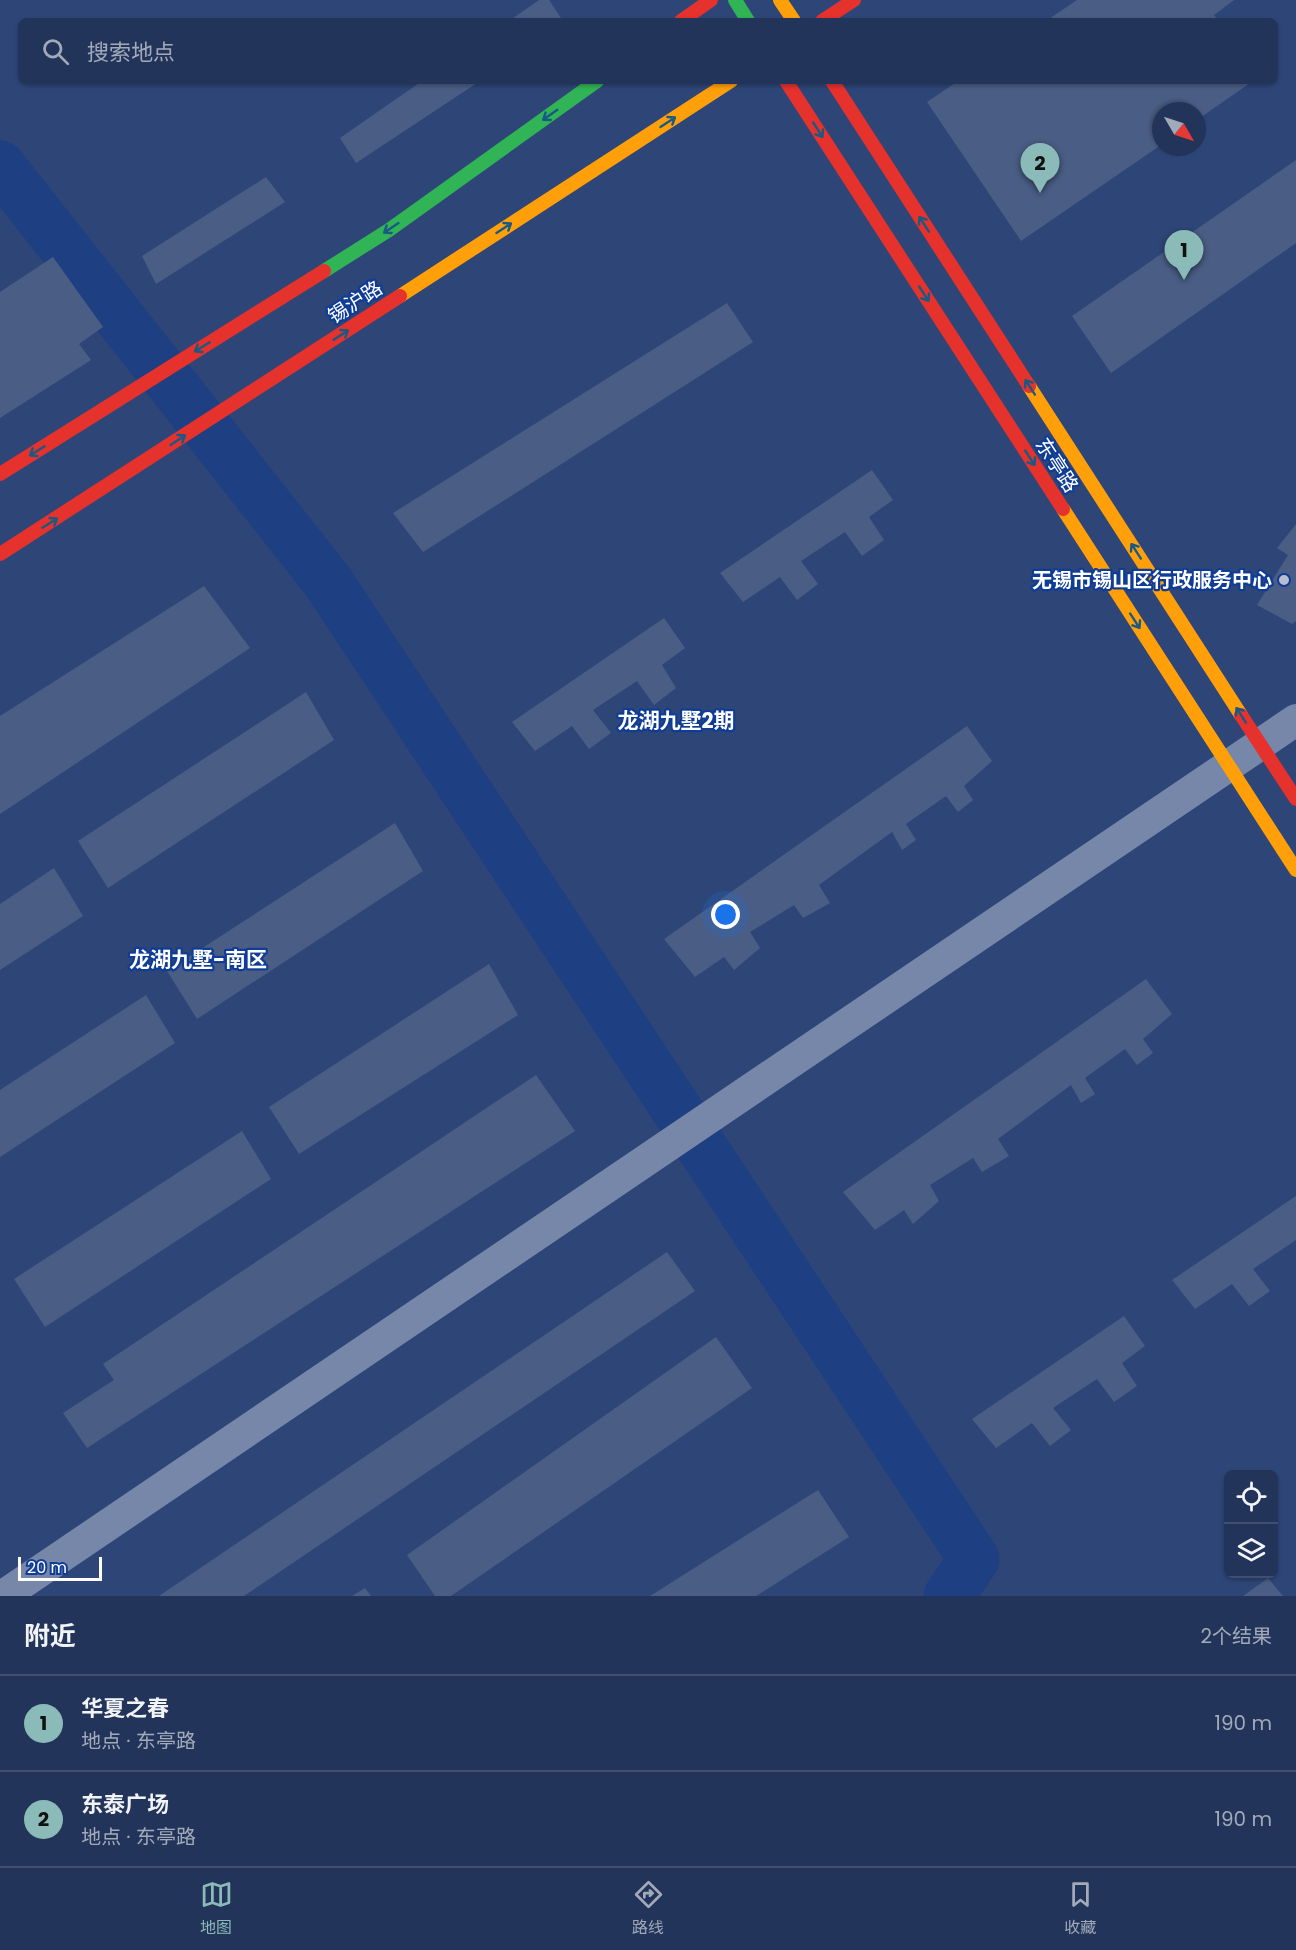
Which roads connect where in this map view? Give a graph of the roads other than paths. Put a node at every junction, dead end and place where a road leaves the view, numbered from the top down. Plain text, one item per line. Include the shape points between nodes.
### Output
1 (711, 0) edge
2 (735, 0) edge
3 (780, 0) edge
4 (854, 0) edge
5 (685, 18) edge
6 (746, 18) edge
7 (792, 18) edge
8 (827, 18) edge
9 (593, 84) edge
10 (726, 84) edge
11 (788, 84) edge
12 (834, 84) edge
13 (0, 474) edge
14 (0, 554) edge
15 (1296, 720) edge
16 (1260, 744) junction
17 (1228, 765) junction
18 (1296, 799) edge
19 (1296, 870) edge
20 (3, 1596) edge

1 - 5 main road
2 - 6 main road
3 - 7 main road
4 - 8 main road
9 -> 13 main road via 389,230
14 -> 10 main road, 锡沪路
11 -> 17 main road, 东亭路
16 -> 12 main road, 东亭路
15 - 16 street
16 - 17 street
16 - 18 main road, 东亭路
17 - 19 main road, 东亭路
17 - 20 street

